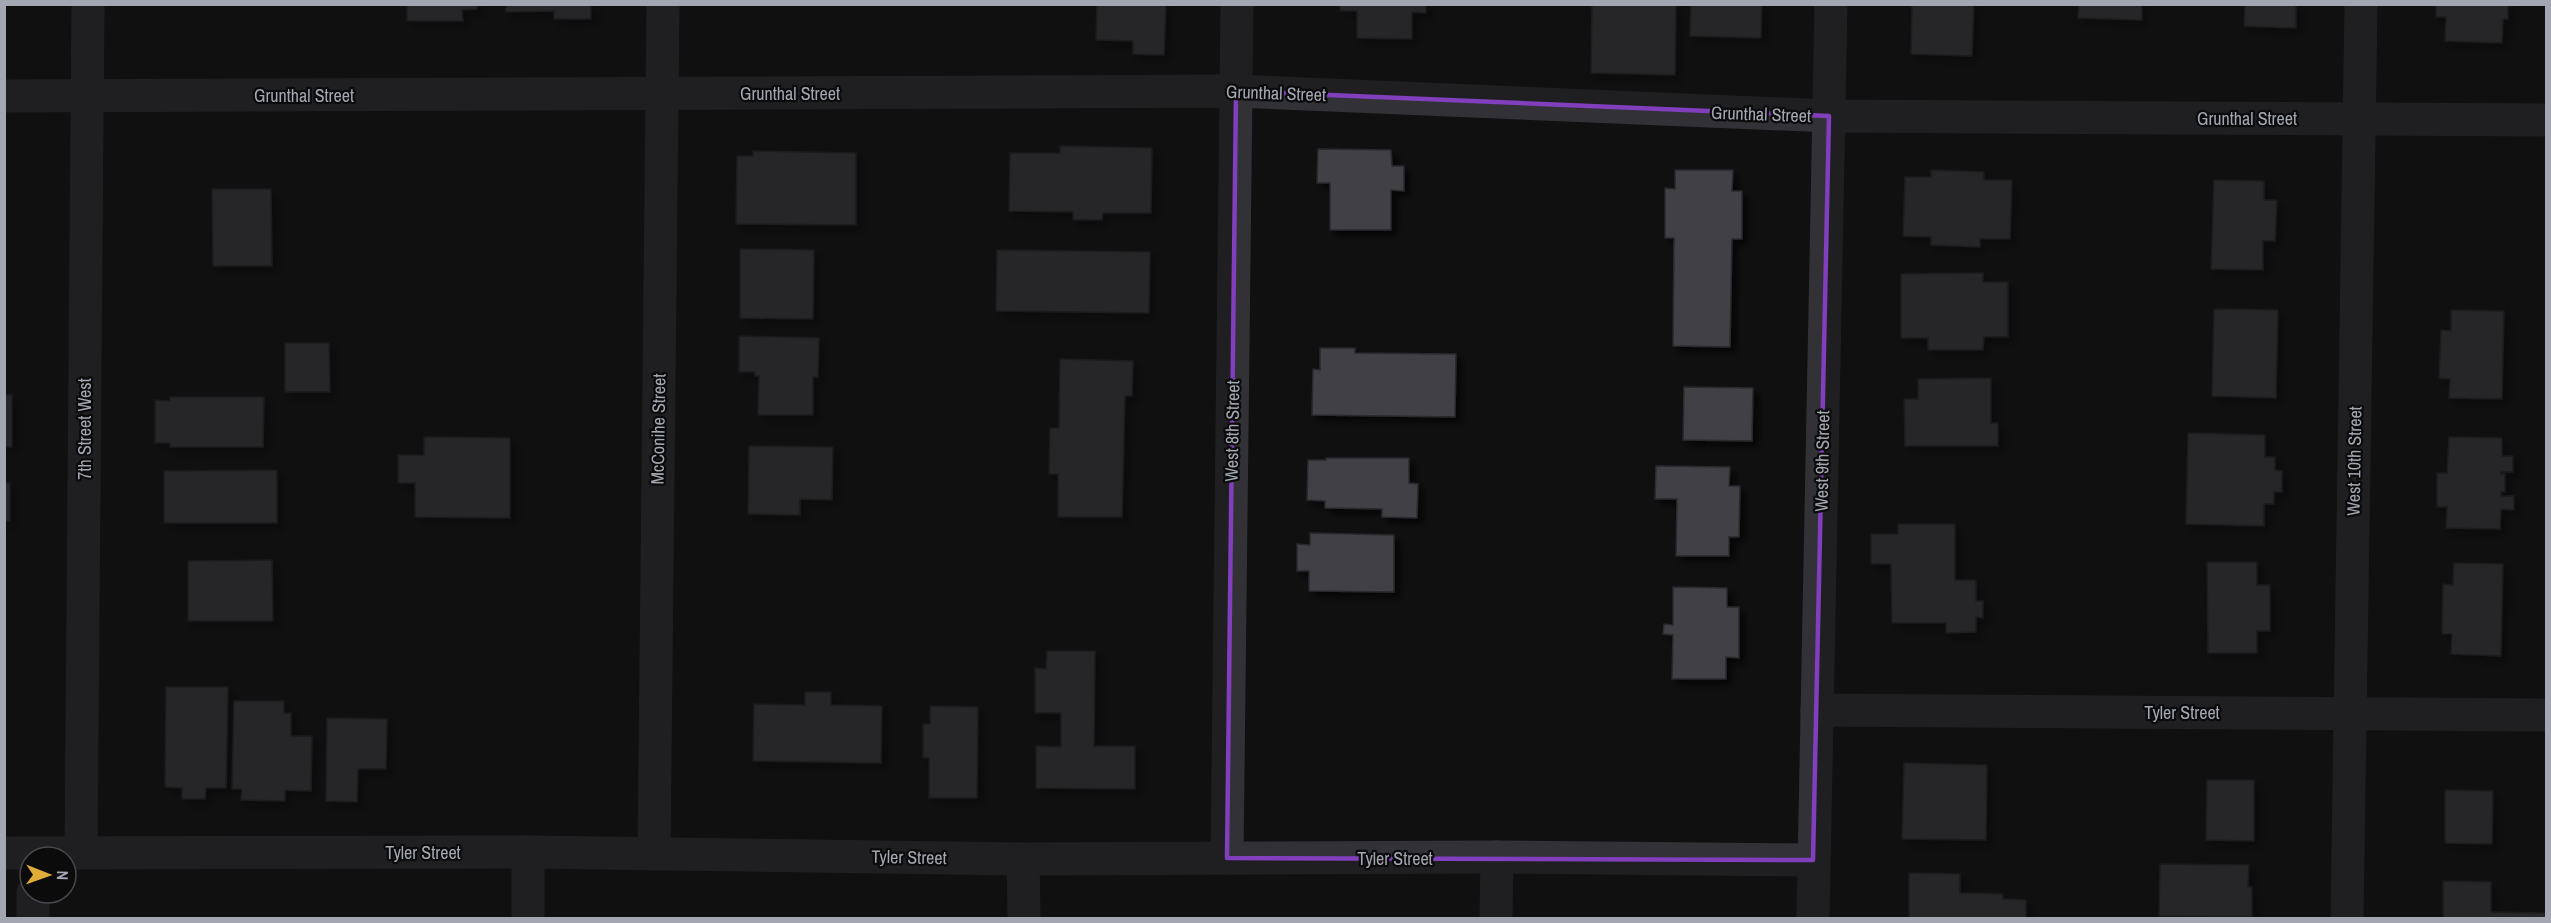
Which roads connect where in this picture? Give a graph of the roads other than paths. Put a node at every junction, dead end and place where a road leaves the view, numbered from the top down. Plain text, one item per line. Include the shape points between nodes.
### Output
1 (88, 4) edge
2 (663, 4) edge
3 (1237, 4) edge
4 (1831, 4) edge
5 (2361, 4) edge
6 (1236, 91) junction
7 (662, 94) junction
8 (4, 96) edge
9 (86, 96) junction
10 (1829, 116) junction
11 (2359, 119) junction
12 (2547, 120) edge
13 (1817, 710) junction
14 (2350, 713) junction
15 (2547, 715) edge
16 (528, 852) junction
17 (78, 853) edge
18 (81, 853) junction
19 (654, 854) junction
20 (1497, 857) junction
21 (1227, 858) junction
22 (1023, 859) junction
23 (1814, 860) junction
24 (528, 918) edge
25 (1024, 918) edge
26 (1496, 918) edge
27 (1813, 918) edge
28 (2347, 918) edge

1 - 9 street, 7th Street West
2 - 7 street, McConihe Street
3 - 6 street, West 8th Street
4 - 10 street, West 9th Street
5 - 11 street, West 10th Street
6 - 7 street, Grunthal Street
6 - 10 street, Grunthal Street
6 - 21 street, West 8th Street
7 - 9 street, Grunthal Street
7 - 19 street, McConihe Street
8 - 9 street, Grunthal Street
9 - 18 street, 7th Street West
10 - 11 street, Grunthal Street
10 - 13 street, West 9th Street
11 - 12 street, Grunthal Street
11 - 14 street, West 10th Street
13 - 14 street, Tyler Street
13 - 23 street, West 9th Street
14 - 15 street, Tyler Street
14 - 28 street, West 10th Street
16 - 18 street, Tyler Street
16 - 19 street, Tyler Street
16 - 24 street
17 - 18 street, Tyler Street
19 - 22 street, Tyler Street
20 - 21 street, Tyler Street
20 - 23 street, Tyler Street
20 - 26 street
21 - 22 street, Tyler Street
22 - 25 street
23 - 27 street, West 9th Street

